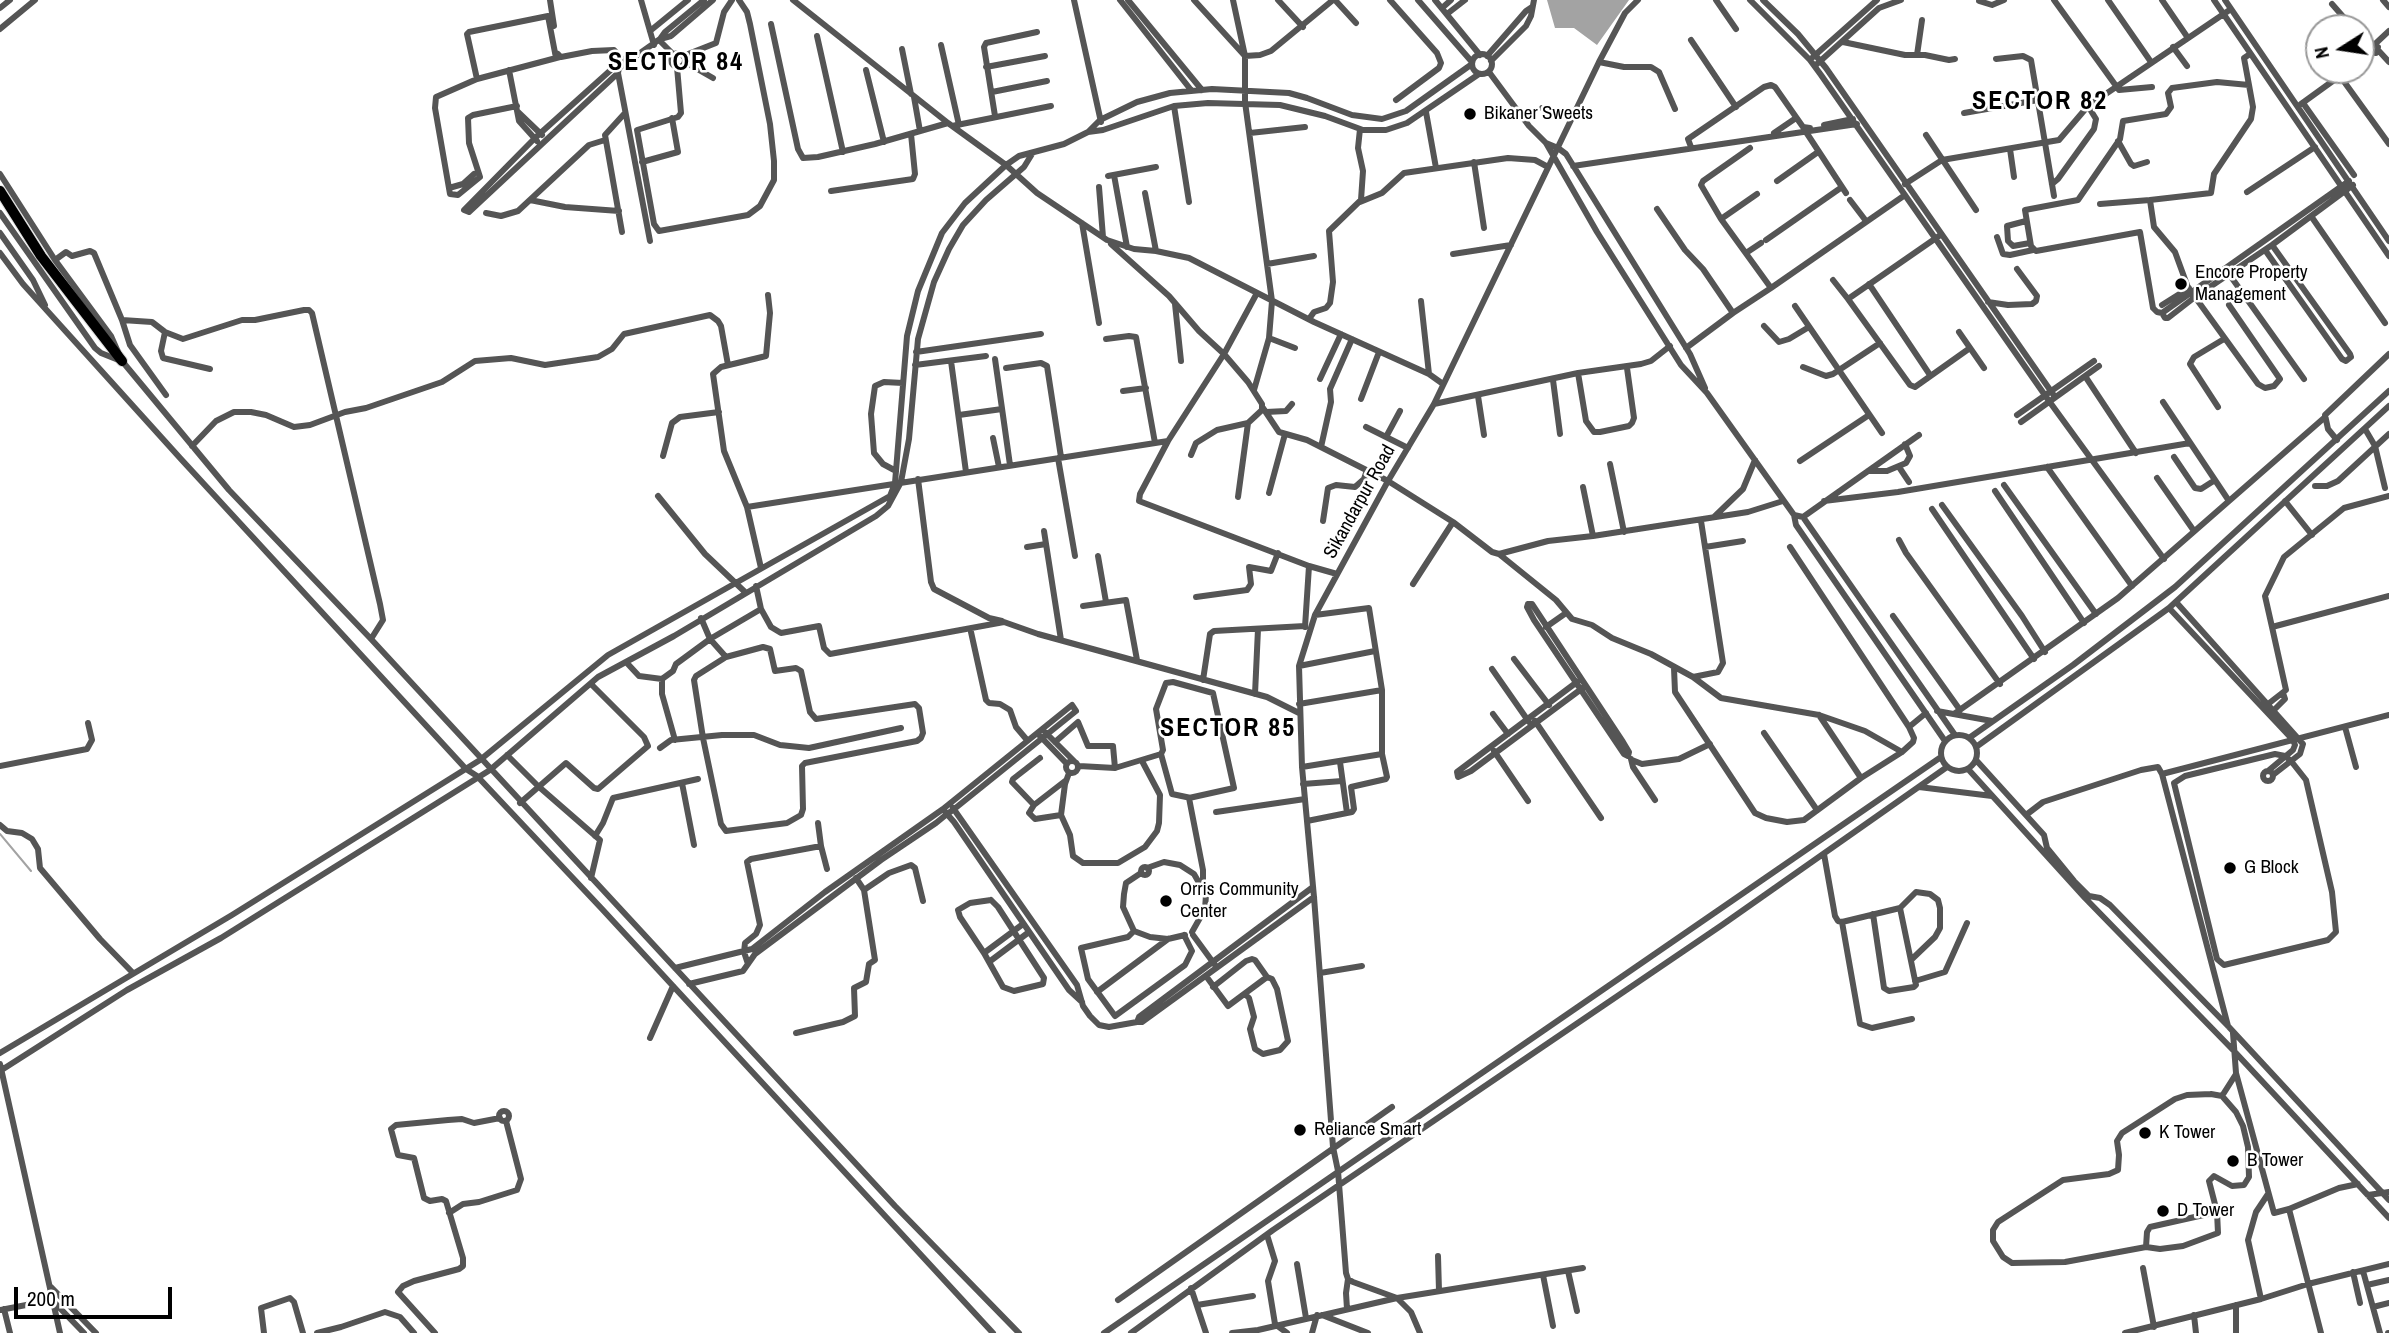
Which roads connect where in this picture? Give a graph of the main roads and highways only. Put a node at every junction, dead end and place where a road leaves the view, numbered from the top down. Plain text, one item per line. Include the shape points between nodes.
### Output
1 (0, 191) edge
2 (122, 361) road end

1 - 2 highway via 41,256

